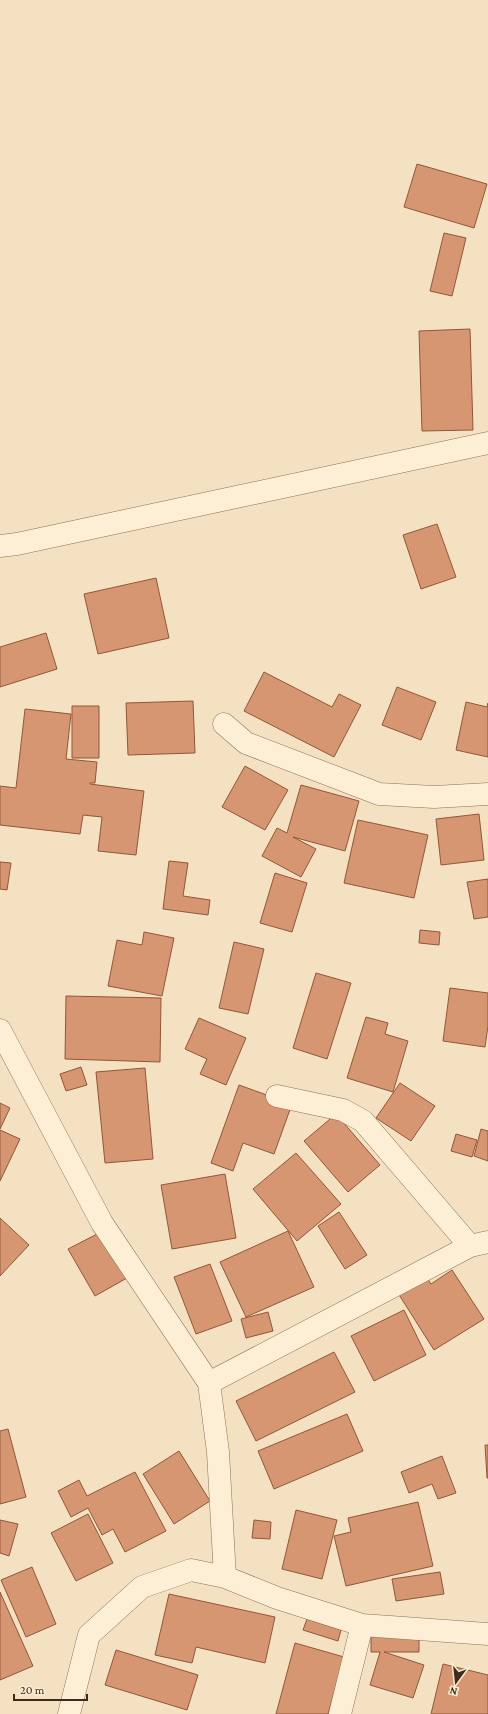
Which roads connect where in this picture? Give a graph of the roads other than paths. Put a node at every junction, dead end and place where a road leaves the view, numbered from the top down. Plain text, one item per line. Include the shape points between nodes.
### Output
1 (488, 443) edge
2 (0, 546) edge
3 (224, 724) dead end
4 (488, 794) edge
5 (0, 1030) edge
6 (277, 1096) dead end
7 (479, 1244) edge
8 (210, 1384) junction
9 (225, 1577) junction
10 (362, 1626) junction
11 (488, 1634) edge
12 (69, 1714) edge
13 (340, 1714) edge

1 - 2 street
3 - 4 street via 246,743 379,794 434,798
5 - 8 street via 102,1223
6 - 7 street via 343,1110 363,1121
7 - 8 street
8 - 9 street via 218,1452
9 - 10 street via 277,1598
9 - 12 street via 191,1570 142,1587 89,1635
10 - 11 street
10 - 13 street

